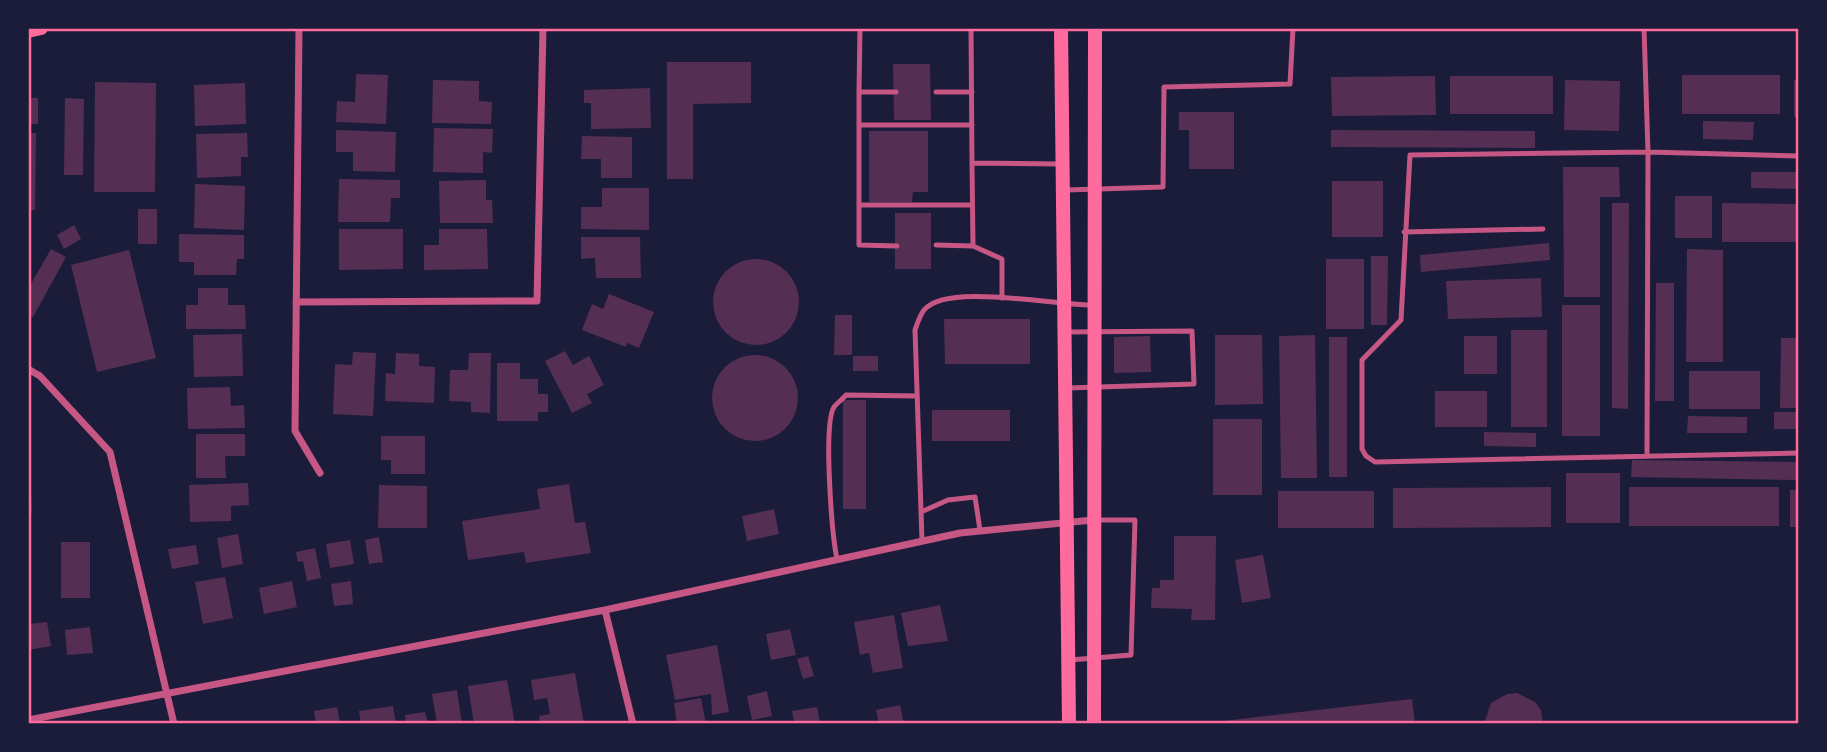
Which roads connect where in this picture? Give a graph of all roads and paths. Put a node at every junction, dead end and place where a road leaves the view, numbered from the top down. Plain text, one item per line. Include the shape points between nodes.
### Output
1 (41, 28) edge
2 (299, 28) edge
3 (543, 28) edge
4 (860, 28) edge
5 (971, 28) edge
6 (1061, 28) edge
7 (1095, 28) edge
8 (1293, 28) edge
9 (1644, 28) edge
10 (28, 31) edge
11 (859, 92) junction
12 (896, 92) dead end
13 (936, 92) dead end
14 (972, 92) junction
15 (972, 124) junction
16 (859, 125) junction
17 (1648, 152) junction
18 (1799, 156) edge
19 (972, 163) junction
20 (1062, 164) junction
21 (1062, 190) junction
22 (1095, 190) junction
23 (859, 205) junction
24 (972, 205) junction
25 (1543, 229) dead end
26 (1404, 232) junction
27 (936, 245) dead end
28 (897, 246) dead end
29 (973, 246) junction
30 (1002, 298) junction
31 (296, 302) junction
32 (1094, 305) junction
33 (1063, 306) junction
34 (1064, 332) junction
35 (1094, 332) junction
36 (28, 369) edge
37 (1064, 388) junction
38 (1094, 388) junction
39 (917, 396) junction
40 (1799, 453) edge
41 (1647, 454) junction
42 (320, 473) dead end
43 (921, 512) junction
44 (1093, 520) junction
45 (1066, 521) junction
46 (981, 530) junction
47 (922, 541) junction
48 (837, 559) junction
49 (605, 610) junction
50 (1094, 658) junction
51 (1068, 660) junction
52 (168, 691) junction
53 (28, 720) edge
54 (174, 724) edge
55 (633, 724) edge
56 (984, 724) edge
57 (1010, 724) edge
58 (1069, 724) edge
59 (1094, 724) edge

1 - 10 main road
2 - 31 street
3 - 31 street via 537,301
4 - 11 lane
5 - 14 lane
6 - 20 main road
7 - 22 main road
8 - 22 lane via 1290,84 1164,87 1163,187
9 - 17 lane
11 - 12 lane
11 - 16 lane
13 - 14 lane
14 - 15 lane
15 - 16 lane
15 - 19 lane
16 - 23 lane
17 - 18 lane
17 - 26 lane via 1410,155
17 - 41 lane
19 - 20 lane
19 - 24 lane
20 - 21 main road
21 - 22 lane
21 - 33 main road
22 - 32 main road
23 - 24 lane
23 - 28 lane via 859,245
24 - 29 lane
25 - 26 lane
26 - 41 lane via 1401,320 1362,360 1362,449 1366,456 1390,463
27 - 29 lane
29 - 30 lane via 1002,259
30 - 33 lane
30 - 39 lane via 946,297 925,309 915,330
31 - 42 street via 295,431
32 - 33 lane
32 - 35 main road
33 - 34 main road
34 - 35 lane
34 - 37 main road
35 - 38 main road
35 - 38 lane via 1192,331 1194,384
36 - 52 street via 40,376 110,452
37 - 38 lane
37 - 45 main road
38 - 44 main road
39 - 43 lane
39 - 48 lane via 846,395 833,407 831,517
40 - 41 lane
43 - 46 lane via 948,500 975,496
43 - 47 lane
44 - 45 street
44 - 50 main road
44 - 50 lane via 1135,520 1131,656
45 - 46 street
45 - 51 main road
46 - 47 street
47 - 48 street
48 - 49 street
49 - 52 street
49 - 55 street
50 - 51 lane
50 - 59 main road
51 - 58 main road
52 - 53 street
52 - 54 street
56 - 57 lane

